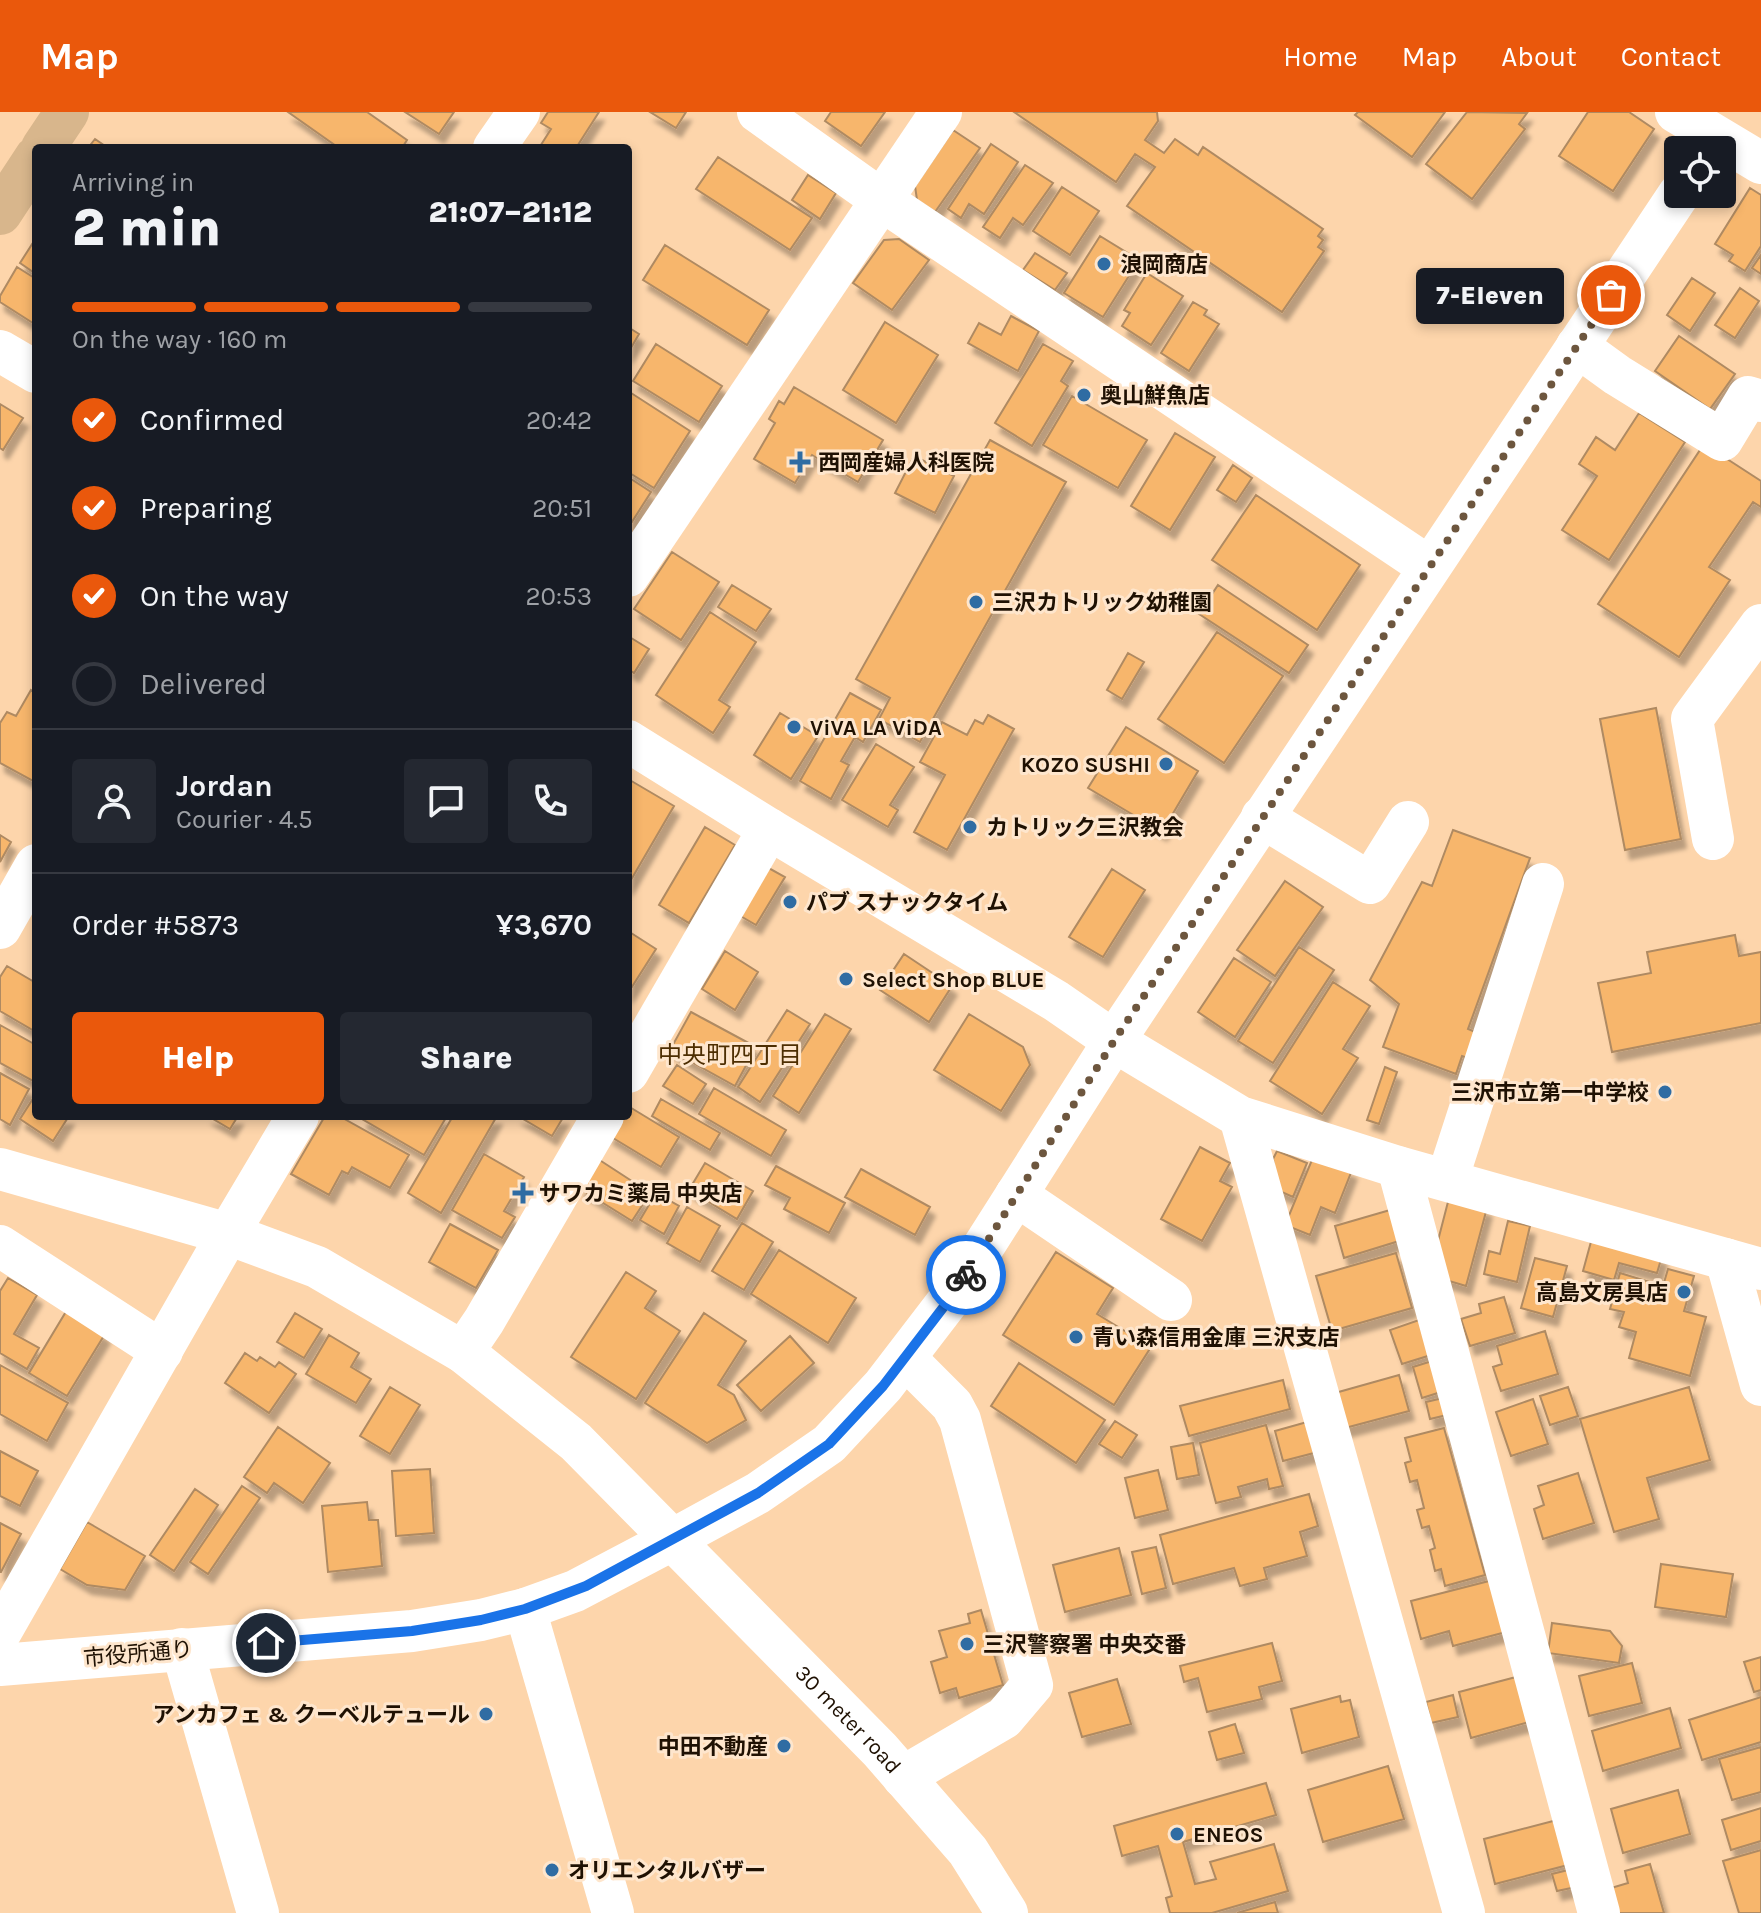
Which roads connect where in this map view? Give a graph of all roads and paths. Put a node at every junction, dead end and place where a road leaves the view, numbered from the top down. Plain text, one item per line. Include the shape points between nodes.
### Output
1 (67, 112) edge
2 (519, 112) edge
3 (758, 112) edge
4 (941, 112) edge
5 (1676, 112) edge
6 (1719, 133) edge
7 (46, 144) edge
8 (497, 144) edge
9 (1761, 163) edge
10 (32, 164) edge
11 (883, 201) junction
12 (1670, 208) edge
13 (0, 213) edge
14 (1577, 346) junction
15 (0, 351) edge
16 (32, 370) edge
17 (1761, 401) edge
18 (1429, 567) junction
19 (632, 570) edge
20 (1761, 625) edge
21 (632, 743) edge
22 (1262, 817) junction
23 (1408, 822) dead end
24 (769, 829) junction
25 (1713, 839) dead end
26 (32, 872) edge
27 (1543, 884) dead end
28 (0, 928) edge
29 (1114, 1041) junction
30 (632, 1065) edge
31 (1240, 1117) junction
32 (296, 1120) edge
33 (601, 1120) edge
34 (1398, 1167) junction
35 (0, 1169) edge
36 (1447, 1180) junction
37 (1016, 1195) junction
38 (228, 1234) junction
39 (0, 1246) edge
40 (1744, 1264) edge
41 (1171, 1300) dead end
42 (162, 1351) junction
43 (463, 1352) junction
44 (905, 1358) junction
45 (1761, 1385) edge
46 (672, 1540) junction
47 (525, 1609) junction
48 (0, 1633) edge
49 (182, 1649) junction
50 (0, 1665) edge
51 (903, 1777) junction
52 (258, 1913) edge
53 (613, 1913) edge
54 (1007, 1913) edge
55 (1464, 1913) edge
56 (1599, 1913) edge

1 - 7 main road
2 - 8 street
3 - 11 street
4 - 11 street
5 - 6 street
6 - 9 street
10 - 13 main road
11 - 18 street
11 - 19 street
12 - 14 street, 市役所通り
14 - 17 street via 1722,440 1748,397
14 - 18 street, 市役所通り
15 - 16 street
18 - 22 street, 市役所通り
20 - 25 street via 1692,719
21 - 24 street
22 - 23 street via 1370,883
22 - 29 street, 市役所通り
24 - 29 street
24 - 30 street
26 - 28 street
27 - 36 street
29 - 31 street
29 - 37 street, 市役所通り
31 - 34 street
31 - 55 street
32 - 38 street
33 - 43 street
34 - 36 street
34 - 56 street
35 - 38 street, 30 meter road
36 - 40 street
37 - 41 street
37 - 44 street, 市役所通り
38 - 42 street
38 - 43 street, 30 meter road via 317,1267
39 - 42 street
40 - 45 street
42 - 48 street
43 - 46 street, 30 meter road via 576,1442
44 - 46 street, 市役所通り via 829,1444 758,1493
44 - 51 street via 960,1420 1032,1685 1004,1718
46 - 47 street, 市役所通り via 575,1591
46 - 51 street, 30 meter road
47 - 49 street, 市役所通り via 412,1631
47 - 53 street
49 - 50 street, 市役所通り
49 - 52 street
51 - 54 street, 30 meter road via 968,1851

